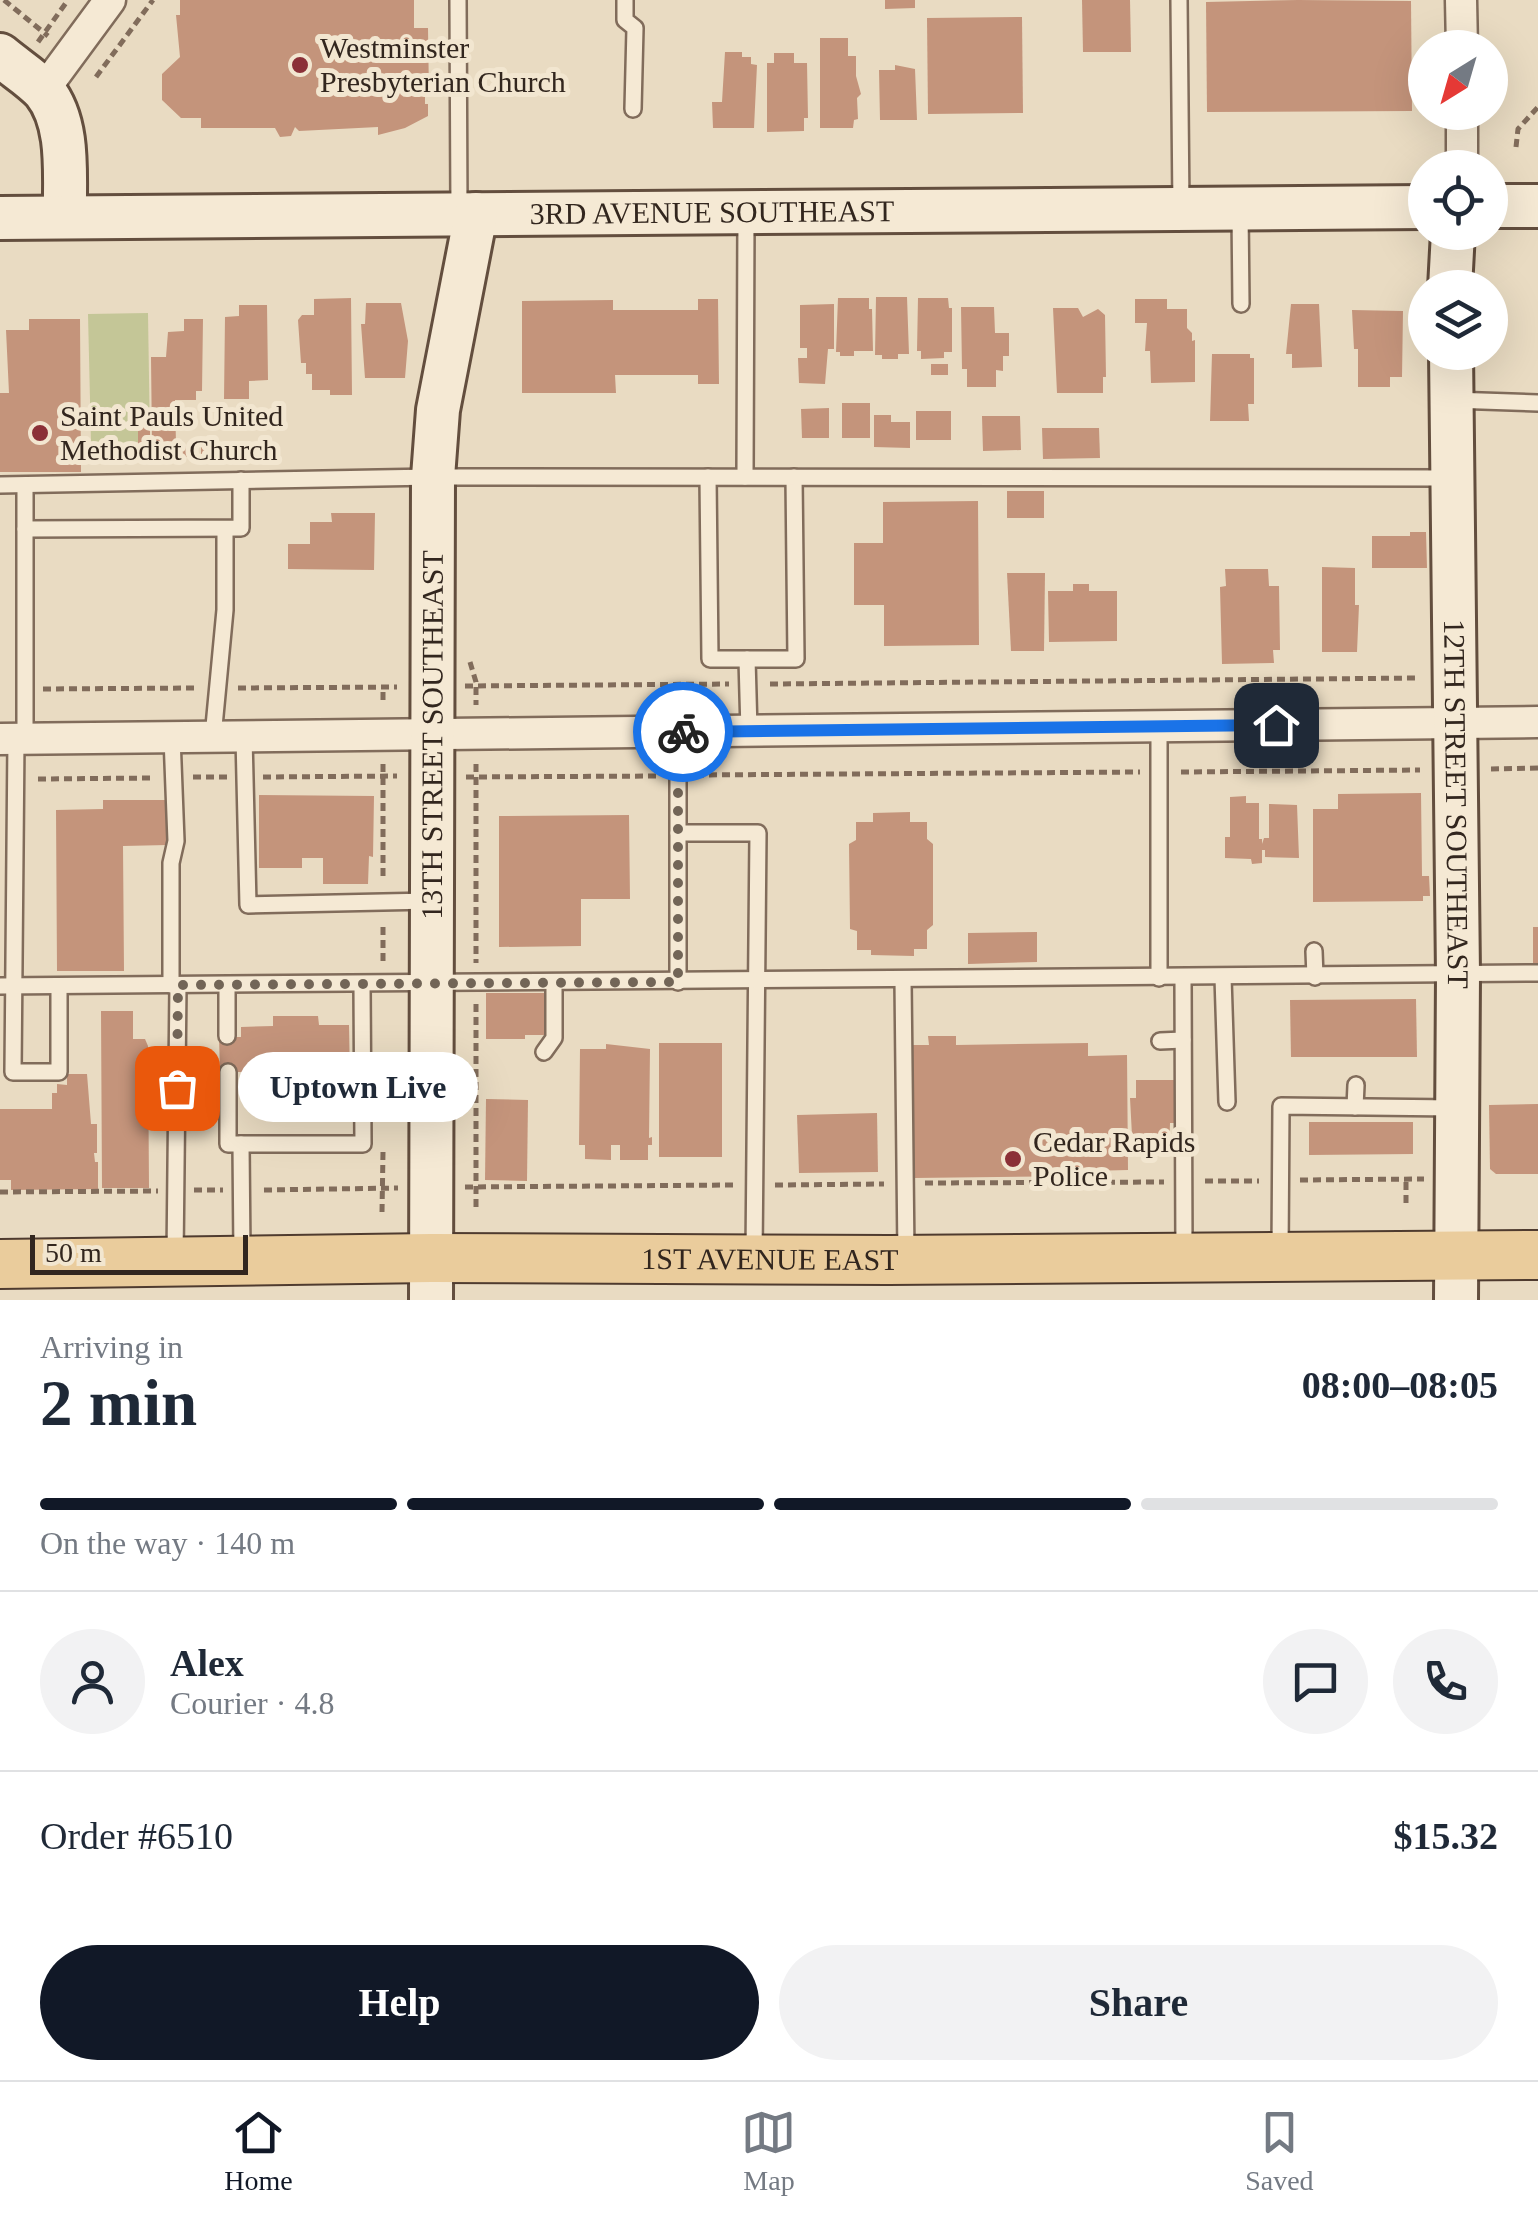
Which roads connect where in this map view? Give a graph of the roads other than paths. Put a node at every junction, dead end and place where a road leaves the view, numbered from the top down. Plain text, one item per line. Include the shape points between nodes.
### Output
1 (110, 0) edge
2 (458, 0) edge
3 (626, 0) edge
4 (1179, 0) edge
5 (1461, 0) edge
6 (1462, 30) edge
7 (17, 51) edge
8 (43, 90) junction
9 (633, 109) dead end
10 (1508, 206) edge
11 (1538, 206) edge
12 (1408, 207) edge
13 (1181, 208) junction
14 (1240, 208) junction
15 (746, 211) junction
16 (467, 214) junction
17 (65, 217) junction
18 (0, 218) edge
19 (1241, 304) dead end
20 (1451, 370) edge
21 (1452, 400) junction
22 (1538, 402) edge
23 (433, 477) junction
24 (708, 477) junction
25 (745, 477) junction
26 (794, 477) junction
27 (1453, 478) junction
28 (241, 480) junction
29 (26, 484) junction
30 (0, 485) edge
31 (25, 528) junction
32 (225, 528) junction
33 (747, 659) junction
34 (1538, 722) edge
35 (1456, 723) junction
36 (1159, 726) junction
37 (749, 731) junction
38 (678, 732) junction
39 (432, 735) junction
40 (172, 737) junction
41 (228, 737) junction
42 (13, 739) edge
43 (678, 833) junction
44 (430, 902) junction
45 (1314, 951) dead end
46 (1538, 973) edge
47 (1458, 975) junction
48 (1315, 976) junction
49 (1223, 977) junction
50 (1159, 978) junction
51 (1184, 978) junction
52 (903, 980) junction
53 (756, 981) junction
54 (554, 982) junction
55 (678, 982) junction
56 (362, 984) junction
57 (430, 984) junction
58 (174, 985) junction
59 (227, 985) junction
60 (6, 986) edge
61 (59, 986) junction
62 (228, 1036) dead end
63 (1184, 1040) junction
64 (1160, 1041) dead end
65 (544, 1052) dead end
66 (228, 1072) dead end
67 (1356, 1085) dead end
68 (1227, 1102) dead end
69 (1356, 1107) junction
70 (1458, 1108) junction
71 (241, 1144) junction
72 (1538, 1255) edge
73 (1184, 1258) junction
74 (1280, 1258) junction
75 (242, 1260) junction
76 (754, 1260) junction
77 (906, 1260) junction
78 (175, 1262) junction
79 (0, 1264) edge
80 (1458, 1278) edge
81 (431, 1279) edge

1 - 8 street
2 - 16 lane
3 - 9 lane via 625,20 636,28
4 - 13 lane
5 - 6 street
7 - 8 main road
8 - 17 main road via 64,150
10 - 11 main road
12 - 14 main road, 3RD AVENUE SOUTHEAST
13 - 14 main road, 3RD AVENUE SOUTHEAST
13 - 15 main road, 3RD AVENUE SOUTHEAST
14 - 19 lane
15 - 16 main road, 3RD AVENUE SOUTHEAST
15 - 25 lane
16 - 17 main road, 3RD AVENUE SOUTHEAST
16 - 23 main road, 13TH STREET SOUTHEAST
17 - 18 main road, 3RD AVENUE SOUTHEAST
20 - 21 main road, 12TH STREET SOUTHEAST
21 - 22 lane
21 - 27 main road, 12TH STREET SOUTHEAST
23 - 24 lane
23 - 28 lane
23 - 39 main road, 13TH STREET SOUTHEAST
24 - 25 lane
24 - 33 lane via 710,660
25 - 26 lane
26 - 27 lane
26 - 33 lane via 796,659
27 - 35 main road, 12TH STREET SOUTHEAST
28 - 29 lane
28 - 32 lane via 241,528
29 - 30 lane
29 - 31 lane
31 - 32 lane
31 - 42 lane
32 - 41 lane
33 - 37 lane
34 - 35 street
35 - 36 street
35 - 47 main road, 12TH STREET SOUTHEAST
36 - 37 street
36 - 50 lane
37 - 38 street
38 - 39 street
38 - 43 lane
39 - 41 street
39 - 44 main road, 13TH STREET SOUTHEAST
40 - 41 street
40 - 42 street
40 - 58 lane
41 - 44 lane via 245,777 248,905
42 - 60 lane
43 - 53 lane via 758,834
43 - 55 lane
44 - 57 main road, 13TH STREET SOUTHEAST
45 - 48 lane
46 - 47 lane
47 - 48 lane
47 - 70 main road, 12TH STREET SOUTHEAST
48 - 49 lane
49 - 51 lane
49 - 68 lane
50 - 51 lane
50 - 52 lane
51 - 63 lane
52 - 53 lane via 876,971
52 - 77 lane
53 - 55 lane
53 - 76 lane
54 - 55 lane
54 - 57 lane
54 - 65 lane via 554,1038
56 - 57 lane
56 - 59 lane
56 - 71 lane via 363,1144
57 - 81 main road, 13TH STREET SOUTHEAST
58 - 59 lane
58 - 61 lane
58 - 78 lane
59 - 62 lane
60 - 61 lane
60 - 61 lane via 12,1072 60,1072
63 - 64 lane
63 - 73 lane
66 - 71 lane via 228,1144
67 - 69 lane
69 - 70 lane
69 - 74 lane via 1282,1106
70 - 80 main road, 12TH STREET SOUTHEAST
71 - 75 lane
72 - 80 main road, 1ST AVENUE EAST
73 - 74 main road, 1ST AVENUE EAST
73 - 77 main road, 1ST AVENUE EAST
74 - 80 main road, 1ST AVENUE EAST
75 - 78 main road, 1ST AVENUE EAST
75 - 81 main road, 1ST AVENUE EAST
76 - 77 main road, 1ST AVENUE EAST
76 - 81 main road, 1ST AVENUE EAST
78 - 79 main road, 1ST AVENUE EAST

